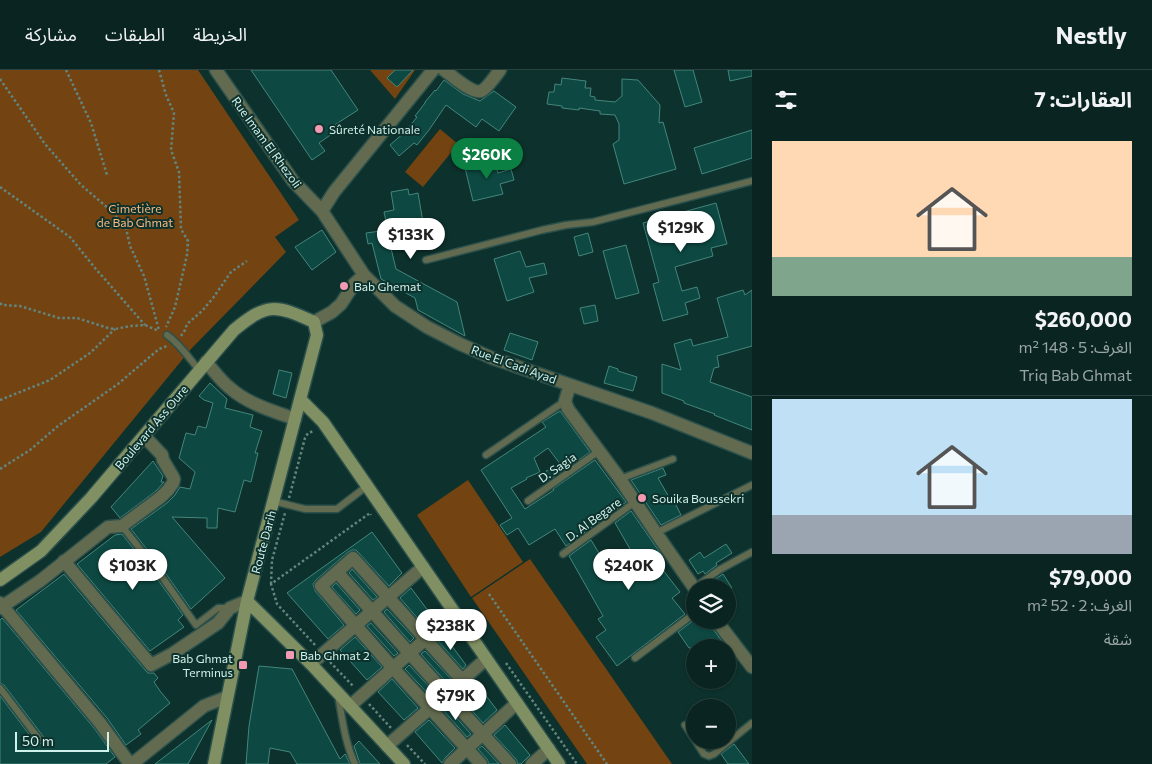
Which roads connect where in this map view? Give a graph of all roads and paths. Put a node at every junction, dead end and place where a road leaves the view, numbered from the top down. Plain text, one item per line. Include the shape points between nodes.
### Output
1 (66, 70) edge
2 (160, 70) edge
3 (216, 70) edge
4 (432, 70) edge
5 (444, 70) edge
6 (500, 70) edge
7 (0, 78) edge
8 (107, 176) dead end
9 (752, 181) edge
10 (0, 187) edge
11 (322, 211) junction
12 (426, 260) dead end
13 (247, 261) dead end
14 (364, 275) junction
15 (1, 304) edge
16 (314, 322) junction
17 (145, 325) junction
18 (115, 329) junction
19 (160, 331) junction
20 (167, 335) dead end
21 (176, 342) junction
22 (203, 366) junction
23 (570, 385) junction
24 (300, 399) junction
25 (0, 400) edge
26 (565, 401) junction
27 (295, 419) junction
28 (144, 436) junction
29 (320, 436) dead end
30 (599, 451) junction
31 (752, 453) edge
32 (486, 455) dead end
33 (673, 459) dead end
34 (0, 469) edge
35 (620, 479) junction
36 (752, 485) edge
37 (362, 490) junction
38 (274, 500) junction
39 (528, 501) dead end
40 (635, 502) junction
41 (288, 504) junction
42 (370, 513) dead end
43 (122, 526) junction
44 (656, 533) junction
45 (752, 552) edge
46 (564, 554) dead end
47 (64, 561) junction
48 (423, 567) junction
49 (337, 572) junction
50 (687, 579) edge
51 (707, 579) edge
52 (0, 580) edge
53 (271, 584) dead end
54 (488, 594) dead end
55 (388, 597) junction
56 (247, 601) junction
57 (1, 606) edge
58 (230, 608) junction
59 (372, 611) junction
60 (455, 613) junction
61 (686, 620) edge
62 (356, 625) junction
63 (723, 629) edge
64 (425, 639) junction
65 (409, 653) junction
66 (635, 658) dead end
67 (486, 659) junction
68 (311, 664) junction
69 (752, 667) edge
70 (393, 668) junction
71 (462, 680) junction
72 (0, 688) edge
73 (337, 692) junction
74 (446, 694) junction
75 (227, 697) junction
76 (517, 703) junction
77 (350, 706) junction
78 (430, 708) junction
79 (752, 723) edge
80 (685, 724) dead end
81 (483, 734) junction
82 (39, 739) dead end
83 (387, 746) junction
84 (467, 748) junction
85 (549, 750) junction
86 (131, 764) edge
87 (214, 764) edge
88 (355, 764) edge
89 (404, 764) edge
90 (450, 764) edge
91 (482, 764) edge
92 (510, 764) edge
93 (532, 764) edge
94 (559, 764) edge
95 (607, 764) edge

1 - 8 path via 91,123
2 - 19 path via 174,112 171,150 179,172 181,229 188,241 175,307 163,333
3 - 11 street, Rue Imam El Rhezoli via 293,181
4 - 11 street
5 - 6 street via 478,92
7 - 19 path via 45,144 81,185 126,228
9 - 12 lane
10 - 17 path via 70,237
11 - 14 street, Rue El Cadi Ayad
13 - 21 path via 230,272
14 - 16 street via 354,284 344,286 332,312
14 - 23 street, Rue El Cadi Ayad via 395,306 427,327 492,358
15 - 18 path via 20,306 59,318 77,318
16 - 22 street, Boulevard Ass Oure via 291,312 265,310 234,330
16 - 24 street, Route Darih via 317,335
17 - 18 path
17 - 19 path
18 - 25 path via 90,353 50,380
20 - 21 lane
21 - 22 lane
21 - 34 path via 159,349 118,384
22 - 27 street via 240,395
22 - 28 street, Boulevard Ass Oure
23 - 26 street
23 - 31 street, Rue El Cadi Ayad
24 - 27 street, Route Darih
24 - 37 street via 323,422
26 - 30 street
26 - 32 lane
27 - 38 street, Route Darih
28 - 43 street via 162,455 174,479 161,497
28 - 52 street, Boulevard Ass Oure via 91,498 40,550
29 - 41 path via 315,431 308,432 305,438
30 - 35 street
30 - 39 lane, D. Sagia
33 - 35 lane
35 - 40 street
36 - 44 lane
37 - 41 lane via 337,509 305,509
37 - 42 path
37 - 48 street
38 - 41 lane
38 - 56 street, Route Darih
40 - 44 street
40 - 46 lane, D. Al Begare
41 - 53 path via 272,560
43 - 47 street via 108,527
43 - 58 lane via 196,625 218,608
44 - 50 street
45 - 51 lane
47 - 57 street
47 - 58 street via 152,665 218,623
48 - 55 street
48 - 60 street
49 - 55 street via 353,558
49 - 59 street
49 - 62 street via 321,586
54 - 95 path
55 - 59 street
55 - 64 street
56 - 58 street
56 - 68 street
56 - 75 street, Route Darih
57 - 86 street
59 - 62 street
59 - 65 street
60 - 64 street
60 - 67 street
61 - 66 lane
62 - 68 street
62 - 70 street
63 - 69 street
64 - 65 street
64 - 71 street
65 - 70 street
65 - 74 street
67 - 71 street
67 - 76 street
68 - 73 street
70 - 77 street
70 - 78 street
71 - 74 street
72 - 82 lane
73 - 77 street
73 - 88 lane
74 - 78 street
74 - 81 street
75 - 86 street via 204,706
75 - 87 street, Route Darih
76 - 81 street
76 - 85 street
77 - 83 street
78 - 83 street
78 - 84 street
79 - 80 lane via 708,756
81 - 84 street
81 - 92 street
83 - 89 street
84 - 90 street
84 - 91 street
85 - 93 street
85 - 94 street

